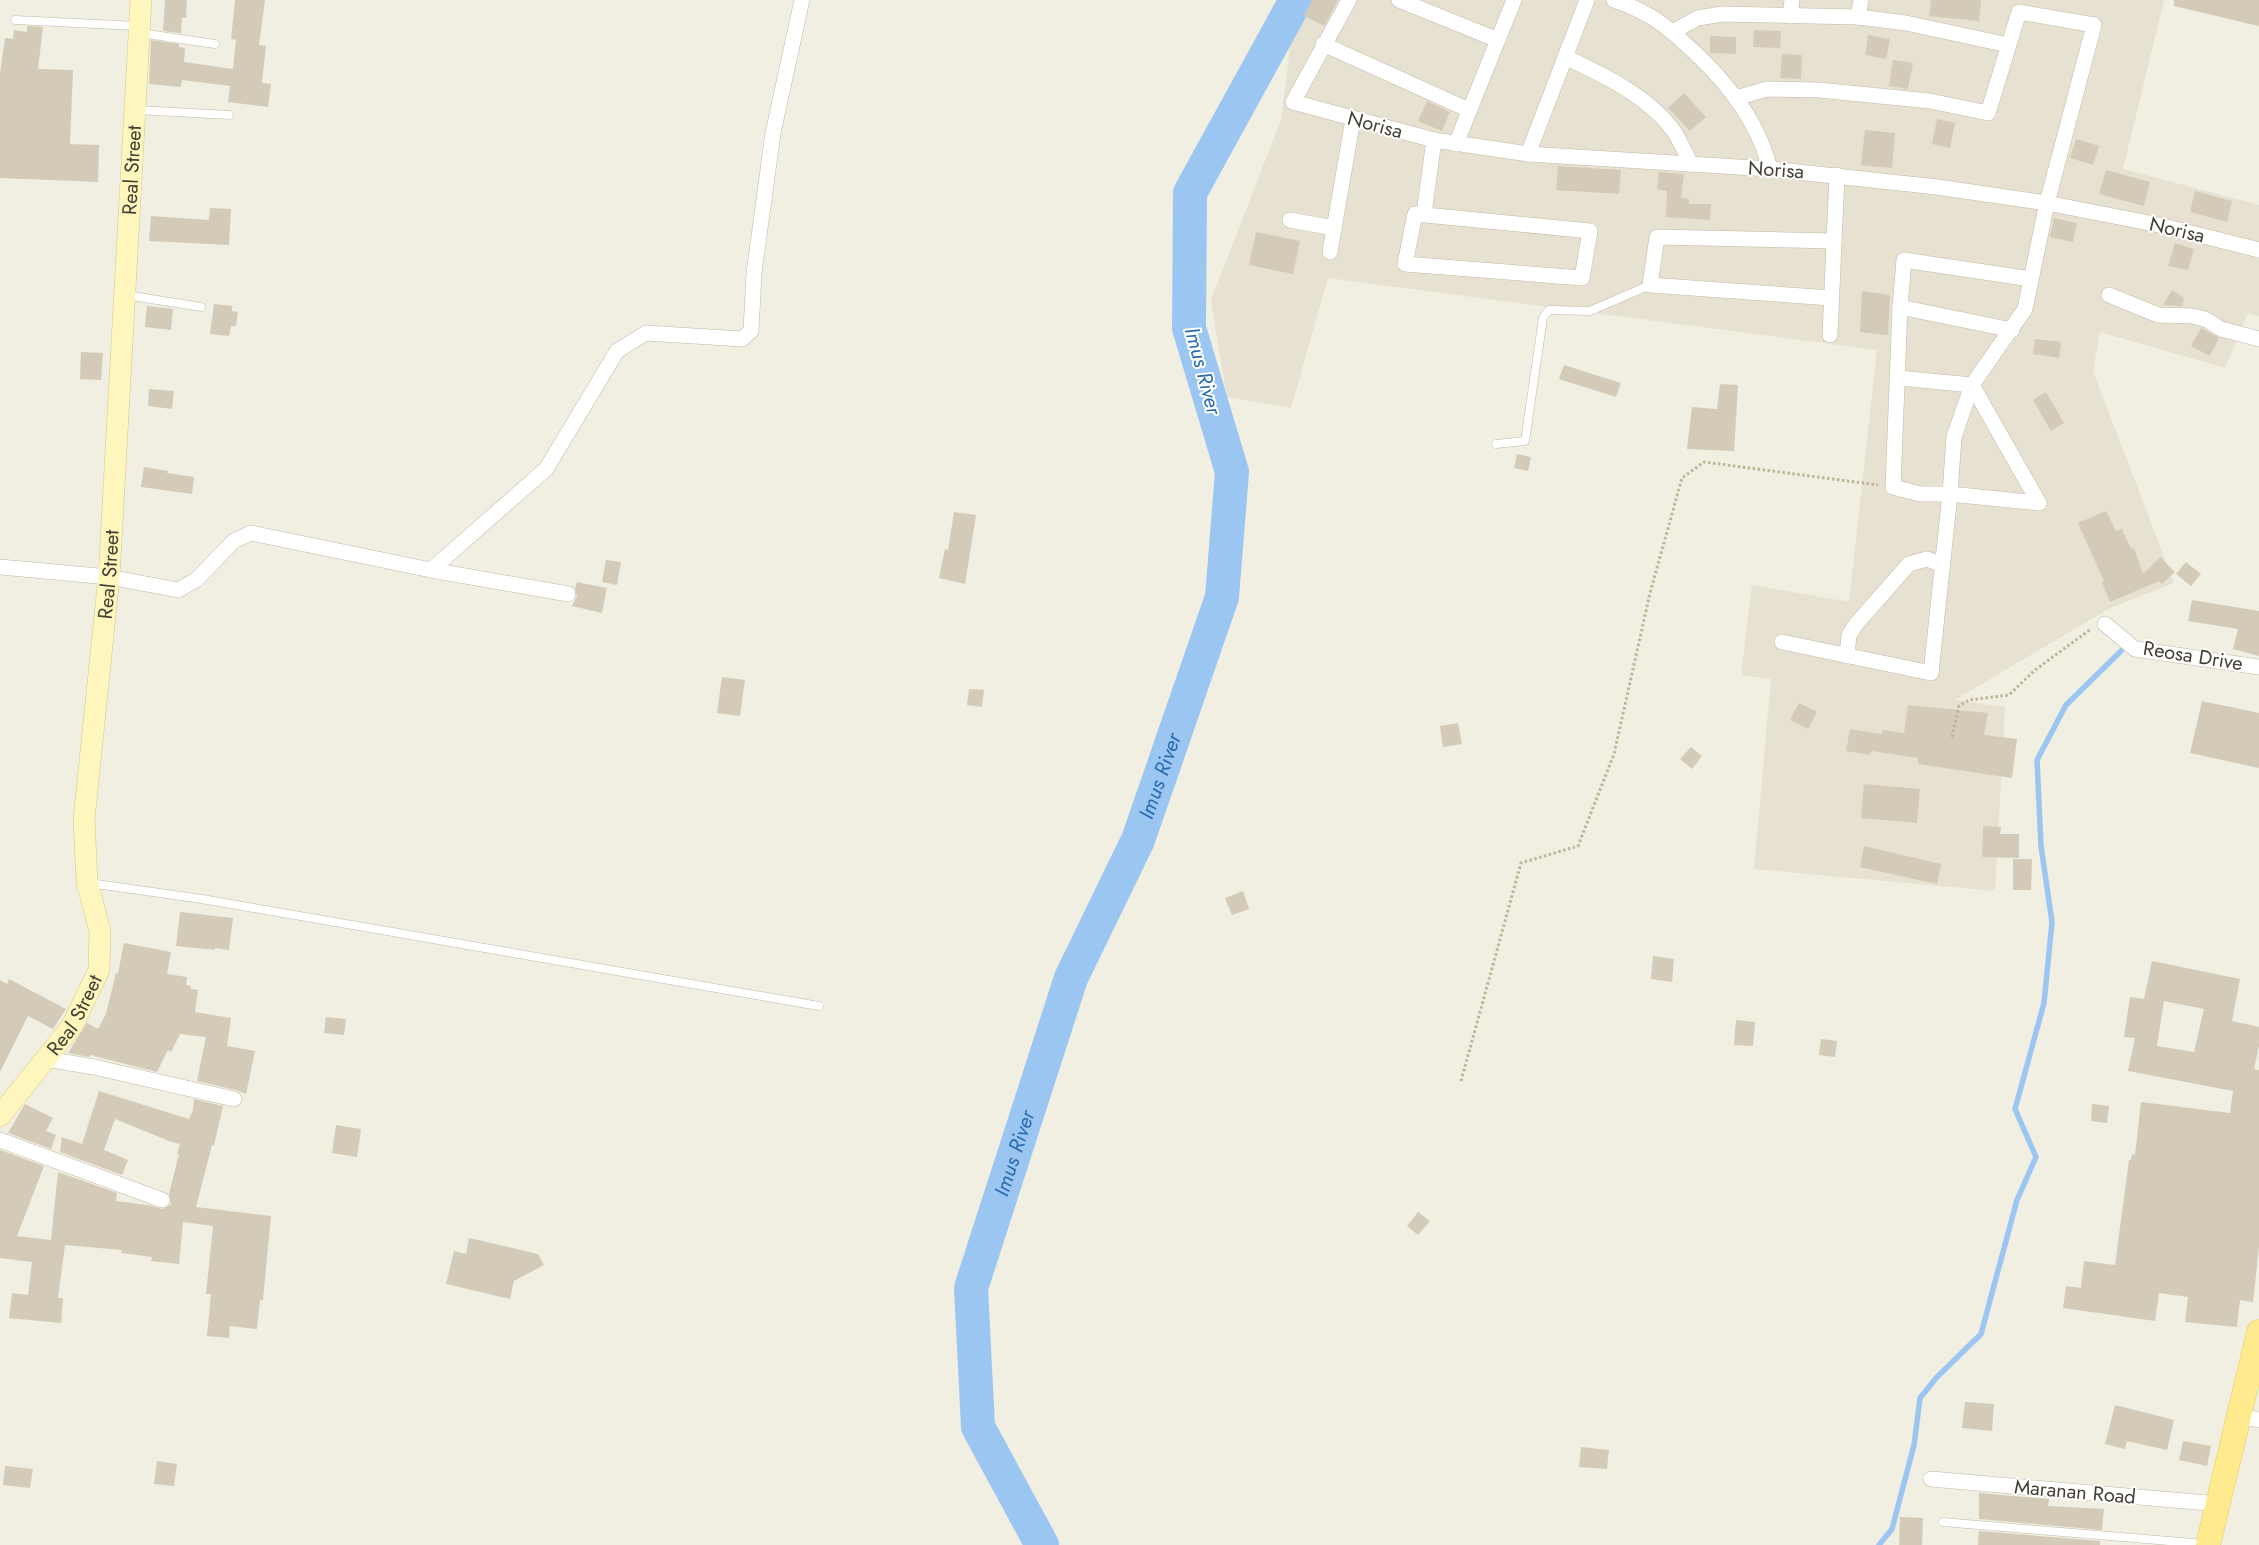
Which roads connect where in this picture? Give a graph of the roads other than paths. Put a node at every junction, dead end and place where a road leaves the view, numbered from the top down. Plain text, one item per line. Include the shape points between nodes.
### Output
1 (141, 0) edge
2 (802, 0) edge
3 (1349, 0) edge
4 (1399, 0) edge
5 (1514, 0) edge
6 (1587, 0) edge
7 (1614, 0) edge
8 (1792, 0) edge
9 (1861, 0) edge
10 (1650, 7) edge
11 (1723, 7) edge
12 (1790, 16) junction
13 (1858, 17) junction
14 (15, 20) dead end
15 (139, 30) junction
16 (1672, 32) junction
17 (1498, 40) junction
18 (215, 44) dead end
19 (1323, 44) junction
20 (2008, 45) junction
21 (1566, 57) junction
22 (1736, 98) junction
23 (135, 110) junction
24 (1469, 110) junction
25 (229, 115) dead end
26 (1353, 119) junction
27 (1434, 140) junction
28 (1456, 144) junction
29 (1528, 154) junction
30 (1691, 164) junction
31 (1770, 169) junction
32 (1837, 175) junction
33 (2047, 203) junction
34 (1424, 214) junction
35 (1290, 220) dead end
36 (1334, 228) junction
37 (1834, 241) junction
38 (2259, 250) edge
39 (1330, 252) dead end
40 (2031, 279) junction
41 (1650, 284) junction
42 (124, 295) junction
43 (2108, 295) dead end
44 (1832, 298) junction
45 (201, 307) dead end
46 (1900, 307) junction
47 (2012, 330) junction
48 (1830, 336) dead end
49 (2259, 339) edge
50 (1898, 378) junction
51 (1972, 384) junction
52 (1496, 444) dead end
53 (1950, 494) junction
54 (1943, 564) junction
55 (0, 567) edge
56 (431, 570) junction
57 (109, 577) junction
58 (568, 594) dead end
59 (2105, 624) road end
60 (1782, 642) dead end
61 (1847, 656) junction
62 (2259, 667) edge
63 (87, 882) junction
64 (819, 1006) dead end
65 (46, 1059) junction
66 (234, 1099) dead end
67 (0, 1116) edge
68 (0, 1140) edge
69 (162, 1200) dead end
70 (2259, 1332) edge
71 (2249, 1418) edge
72 (1931, 1479) dead end
73 (2219, 1504) junction
74 (1943, 1522) dead end
75 (2211, 1545) edge

1 - 15 street, Real Street
2 - 56 street via 774,133 754,273 751,331 742,340 646,334 617,351 546,469
3 - 19 street
4 - 17 street
5 - 17 street
6 - 21 street
7 - 10 street
8 - 12 street
9 - 13 street
10 - 16 street
11 - 12 street
11 - 16 street
12 - 13 street
13 - 20 street via 1906,22
14 - 15 lane
15 - 18 lane
15 - 23 street, Real Street
16 - 22 street via 1704,61
17 - 24 street
19 - 24 street
19 - 26 street, Norisa via 1293,102
20 - 22 street via 1988,114 1930,101 1819,90 1767,89
20 - 33 street via 2019,12 2094,25
21 - 29 street
21 - 30 street via 1612,80 1649,106 1673,130
22 - 31 street via 1760,138
23 - 25 lane
23 - 42 street, Real Street
24 - 28 street
26 - 27 street, Norisa
26 - 36 street
27 - 28 street, Norisa
27 - 34 street
28 - 29 street, Norisa
29 - 30 street, Norisa
30 - 31 street, Norisa
31 - 32 street, Norisa
32 - 33 street, Norisa
32 - 37 street
33 - 38 street, Norisa via 2159,225
33 - 40 street
34 - 34 street via 1415,214 1406,264 1582,278 1590,231
35 - 36 street
36 - 39 street
37 - 41 street via 1657,237
37 - 44 street
40 - 46 street via 1904,260
40 - 47 street via 2025,309
41 - 44 street
41 - 52 lane via 1590,311 1549,310 1543,318 1525,441
42 - 45 lane
42 - 57 street, Real Street
43 - 49 street via 2158,315 2193,316 2221,329
44 - 48 street
46 - 47 street
46 - 50 street
47 - 51 street
50 - 51 street
50 - 53 street via 1892,487 1920,494
51 - 53 street via 1954,437
51 - 53 street via 2039,503
53 - 54 street
54 - 61 street via 1927,560 1909,564 1857,623 1849,635
54 - 61 street via 1931,673
55 - 57 street
56 - 57 street via 252,533 234,542 196,580 178,590
56 - 58 street
57 - 63 street, Real Street via 84,819
59 - 62 street, Reosa Drive via 2135,649
60 - 61 street
63 - 64 lane
63 - 65 street, Real Street via 100,931 99,970 72,1026
65 - 66 street
65 - 67 street, Real Street
68 - 69 street
70 - 71 main road
71 - 73 main road
72 - 73 street, Maranan Road
73 - 75 main road
74 - 75 lane

